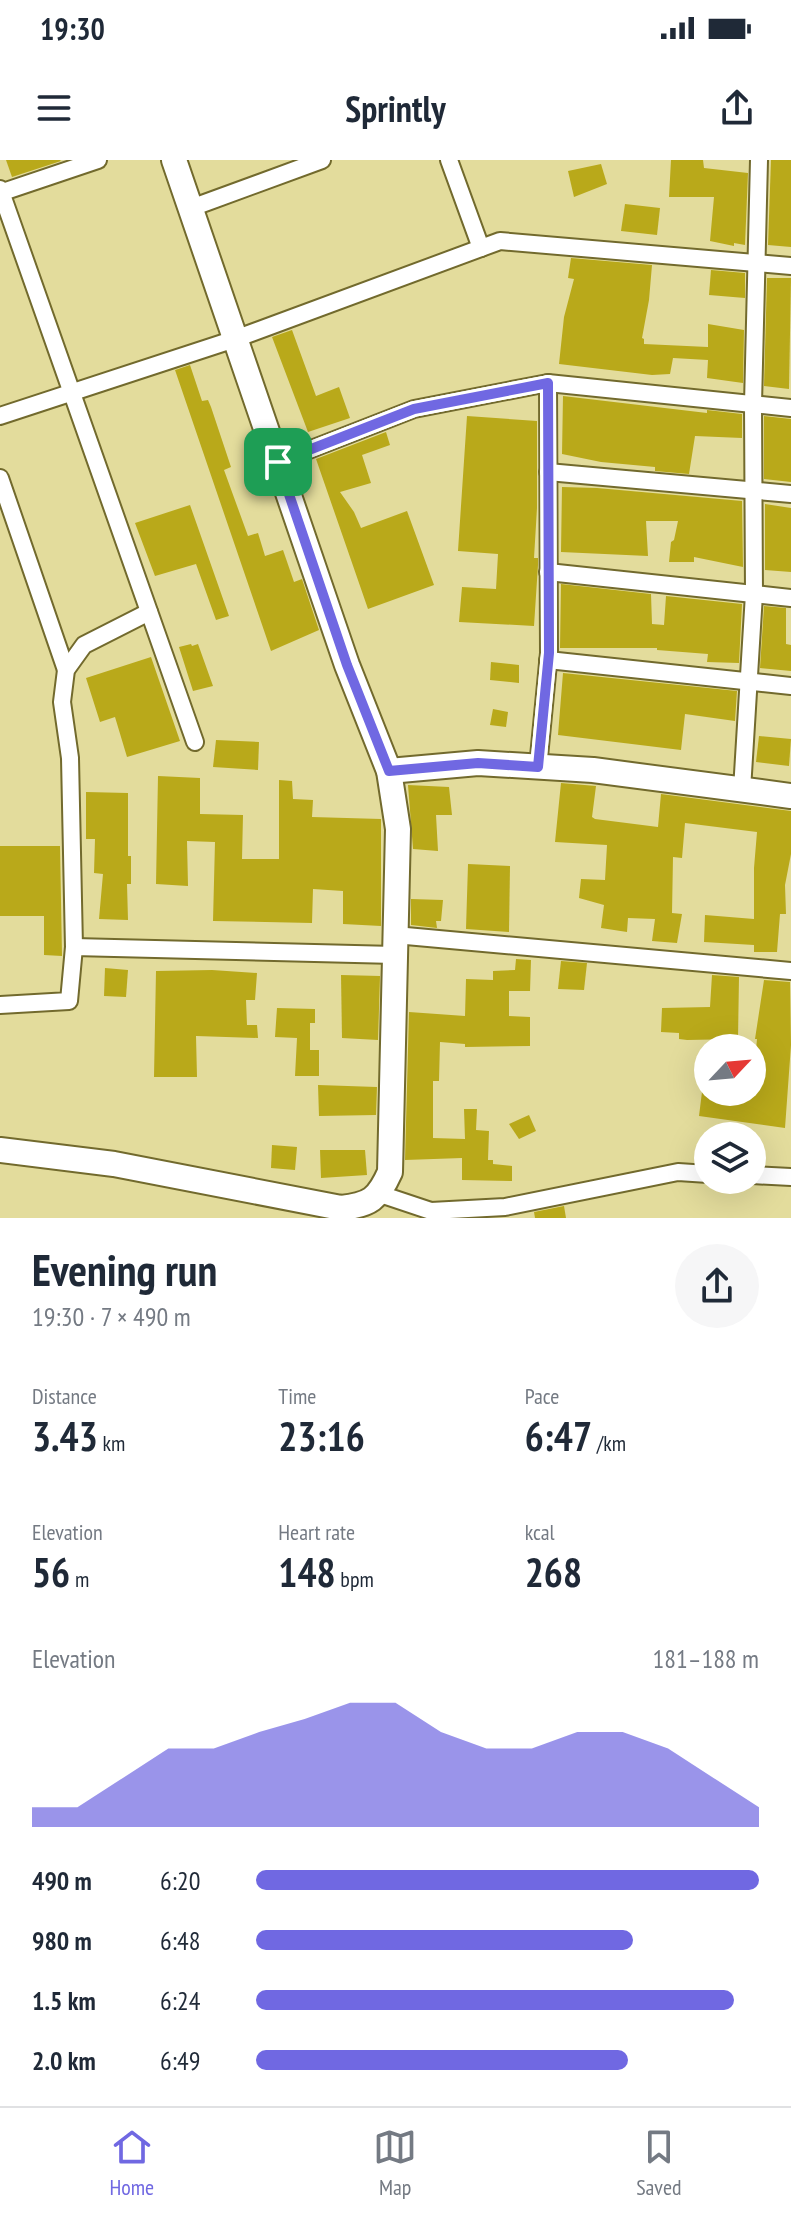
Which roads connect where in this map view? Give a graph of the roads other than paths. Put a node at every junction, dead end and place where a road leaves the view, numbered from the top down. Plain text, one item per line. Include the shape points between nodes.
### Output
1 (174, 160) edge
2 (322, 160) edge
3 (449, 160) edge
4 (759, 160) edge
5 (91, 161) edge
6 (0, 192) edge
7 (191, 208) junction
8 (481, 248) junction
9 (756, 263) junction
10 (791, 266) edge
11 (235, 339) junction
12 (548, 383) junction
13 (72, 393) junction
14 (753, 404) junction
15 (791, 408) edge
16 (0, 416) edge
17 (278, 462) junction
18 (548, 472) junction
19 (0, 478) edge
20 (753, 490) junction
21 (791, 494) edge
22 (548, 572) junction
23 (754, 594) junction
24 (791, 598) edge
25 (149, 612) junction
26 (548, 660) junction
27 (66, 670) junction
28 (748, 682) junction
29 (791, 686) edge
30 (195, 742) dead end
31 (538, 767) junction
32 (389, 771) junction
33 (742, 790) junction
34 (791, 796) edge
35 (395, 945) junction
36 (74, 947) junction
37 (791, 971) edge
38 (0, 1005) edge
39 (0, 1150) edge
40 (694, 1173) edge
41 (766, 1176) edge
42 (791, 1177) edge
43 (380, 1194) junction

1 - 7 street
2 - 7 street
3 - 8 street
4 - 9 street
5 - 6 street
6 - 13 street
7 - 11 street
8 - 9 street via 500,241
8 - 11 street
9 - 10 street
9 - 14 street
11 - 13 street
11 - 17 street
12 - 14 street
12 - 17 street via 414,409
12 - 18 street
13 - 16 street
13 - 25 street
14 - 15 street
14 - 20 street
17 - 32 street
18 - 20 street
18 - 22 street
19 - 27 street
20 - 21 street
20 - 23 street
22 - 23 street
22 - 26 street
23 - 24 street
23 - 28 street
25 - 27 street via 84,645
25 - 30 street
26 - 28 street
26 - 31 street
27 - 36 street via 62,702 70,758
28 - 29 street
28 - 33 street
31 - 32 street via 478,763
31 - 33 street
32 - 35 street via 398,829
33 - 34 street
35 - 36 street
35 - 37 street
35 - 43 street via 390,1172
36 - 38 street via 69,1001
39 - 43 street via 114,1164 341,1208 361,1206
40 - 43 street via 490,1208 431,1211
41 - 42 street

